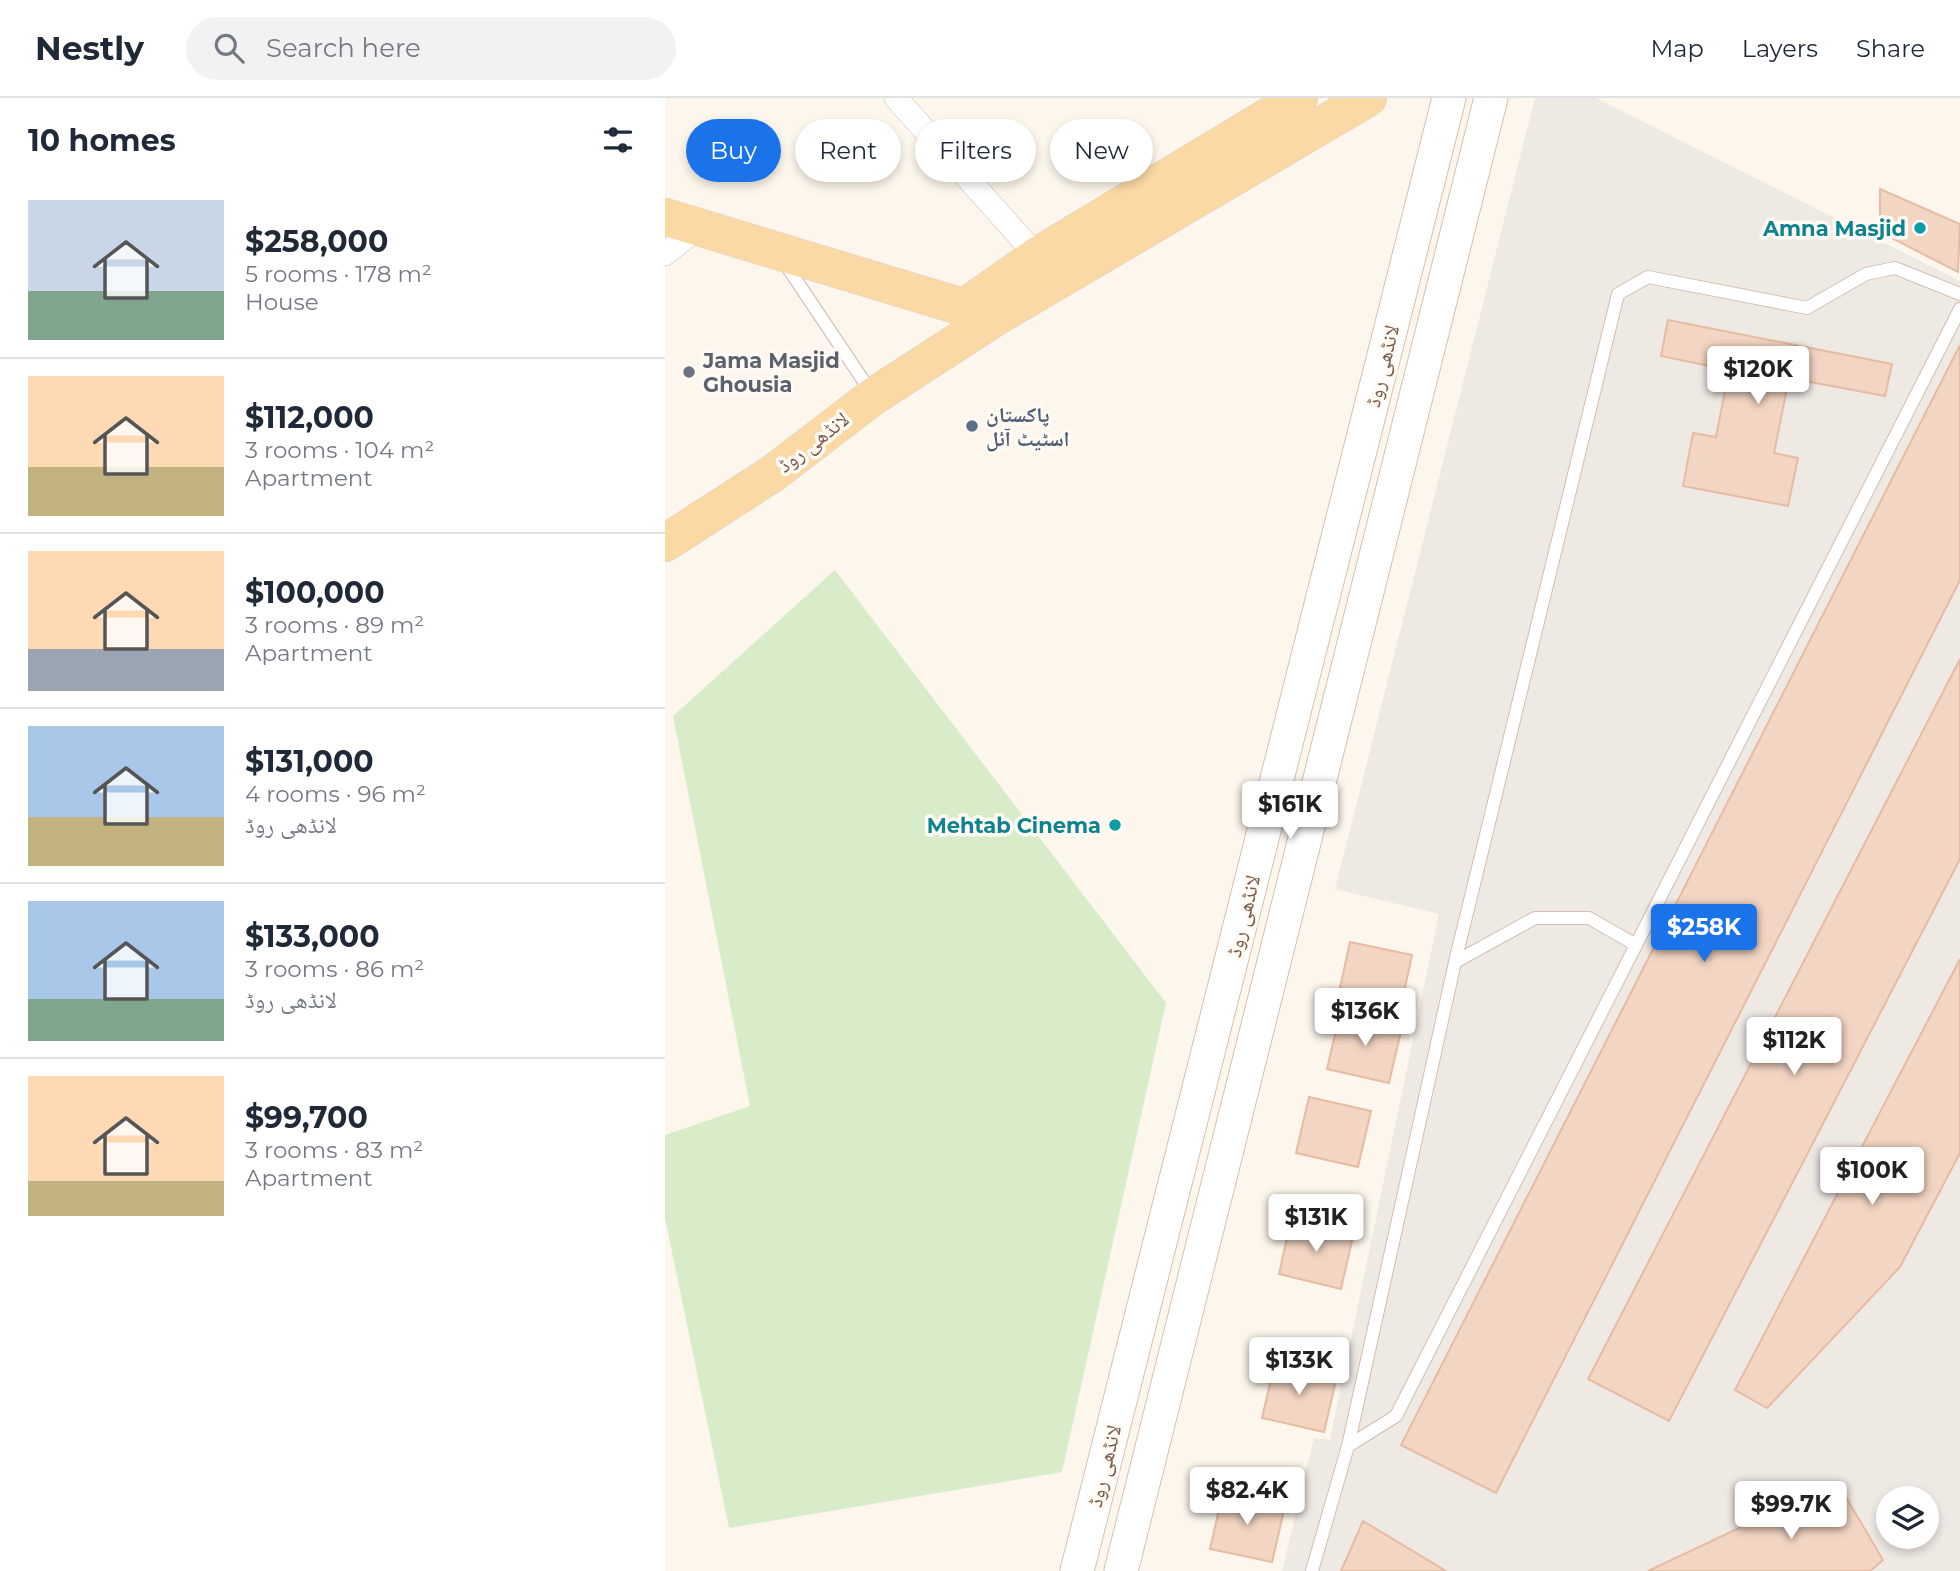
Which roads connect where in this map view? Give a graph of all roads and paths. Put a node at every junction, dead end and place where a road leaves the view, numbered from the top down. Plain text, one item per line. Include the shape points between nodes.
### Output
1 (896, 98) edge
2 (1299, 98) edge
3 (1368, 98) edge
4 (1449, 98) edge
5 (1491, 98) edge
6 (682, 222) edge
7 (777, 250) junction
8 (665, 254) edge
9 (1037, 256) junction
10 (1960, 294) edge
11 (1960, 309) edge
12 (980, 312) junction
13 (874, 396) junction
14 (665, 544) edge
15 (1636, 945) junction
16 (1231, 962) junction
17 (1455, 962) junction
18 (1272, 970) junction
19 (1217, 1018) junction
20 (1257, 1029) junction
21 (1348, 1446) junction
22 (1077, 1571) edge
23 (1121, 1571) edge
24 (1312, 1571) edge

1 - 9 street
2 - 9 main road, لانڈھی روڈ
3 - 12 main road, لانڈھی روڈ
4 - 16 main road, لانڈھی روڈ
5 - 18 main road, لانڈھی روڈ
6 - 7 main road
6 - 8 street
7 - 12 main road
7 - 13 lane
9 - 12 main road, لانڈھی روڈ
10 - 17 lane via 1895,268 1866,274 1807,308 1648,278 1618,294
11 - 15 lane
12 - 13 main road, لانڈھی روڈ
13 - 14 main road, لانڈھی روڈ via 772,474
15 - 17 lane via 1589,918 1535,918
15 - 21 lane via 1395,1416
16 - 18 main road via 1250,976
16 - 19 main road, لانڈھی روڈ
17 - 21 lane
18 - 20 main road, لانڈھی روڈ
19 - 20 main road via 1225,1009 1238,1007 1250,1012
19 - 22 main road, لانڈھی روڈ
20 - 23 main road, لانڈھی روڈ
21 - 24 lane

